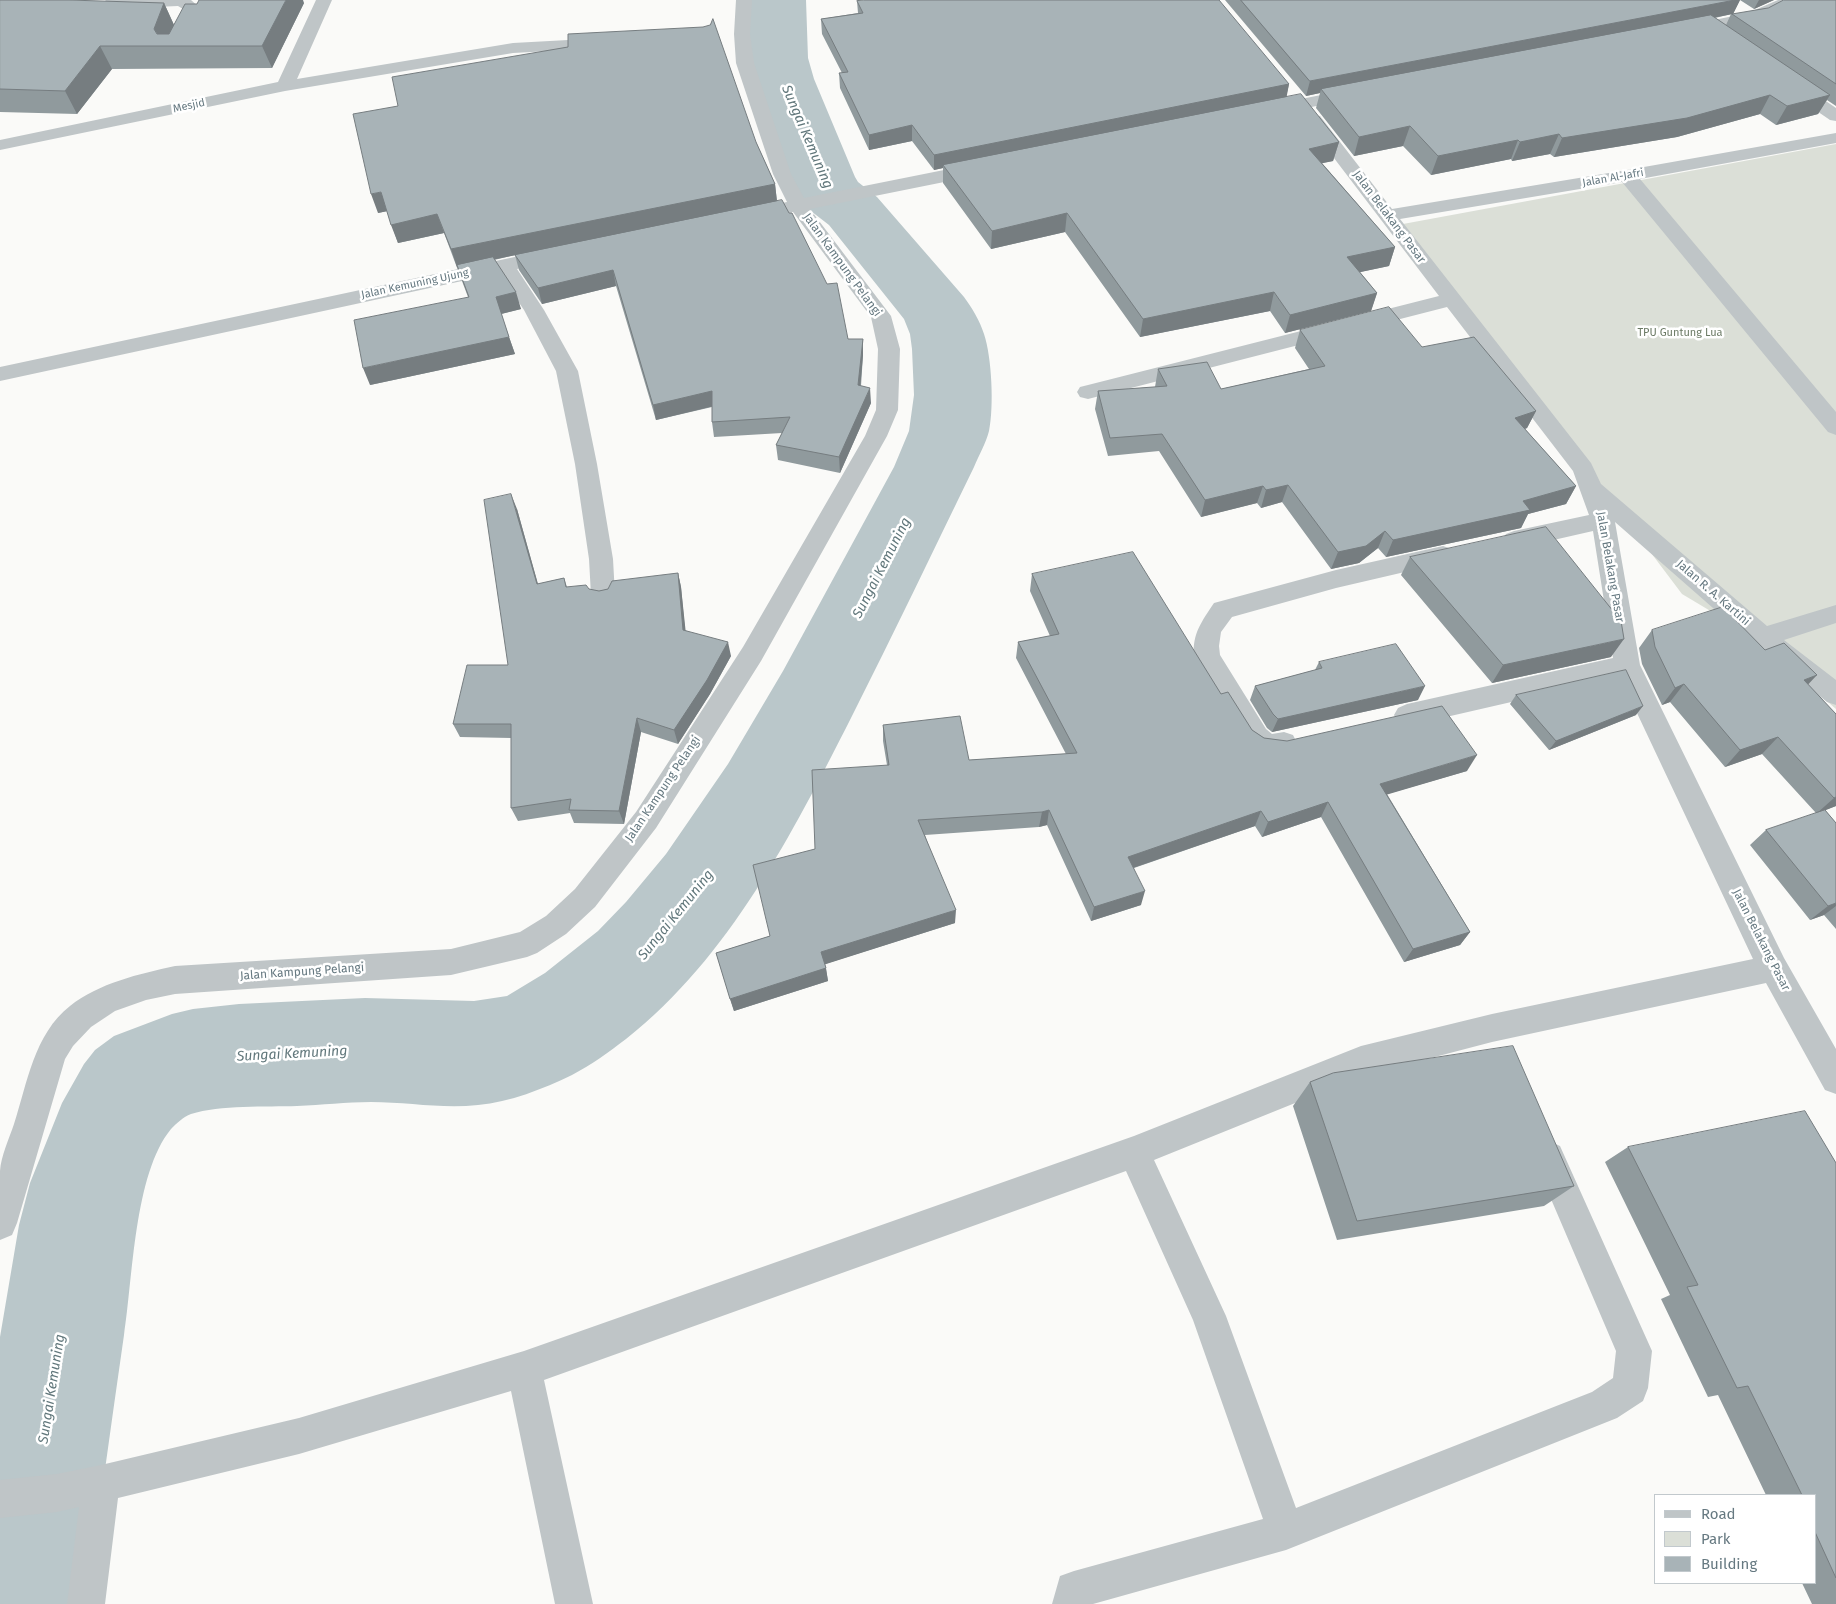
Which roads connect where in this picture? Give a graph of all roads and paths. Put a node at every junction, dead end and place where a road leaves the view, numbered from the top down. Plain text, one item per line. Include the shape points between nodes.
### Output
1 (324, 0) edge
2 (744, 0) edge
3 (1792, 0) edge
4 (96, 4) edge
5 (1731, 4) dead end
6 (1753, 17) junction
7 (1706, 27) junction
8 (1667, 34) edge
9 (1722, 38) edge
10 (618, 42) edge
11 (174, 51) edge
12 (1779, 77) edge
13 (284, 86) junction
14 (1368, 91) edge
15 (1295, 96) junction
16 (1253, 113) edge
17 (1836, 116) edge
18 (1836, 138) edge
19 (0, 145) edge
20 (993, 166) edge
21 (1627, 176) junction
22 (798, 205) junction
23 (1389, 215) junction
24 (732, 218) edge
25 (570, 251) edge
26 (504, 265) junction
27 (1452, 299) junction
28 (0, 374) edge
29 (1088, 392) dead end
30 (1836, 427) edge
31 (1592, 489) junction
32 (1603, 520) junction
33 (603, 595) edge
34 (1836, 614) edge
35 (1763, 637) junction
36 (1627, 665) junction
37 (1836, 695) edge
38 (1386, 720) edge
39 (1309, 737) edge
40 (1773, 968) junction
41 (1836, 1080) edge
42 (1535, 1127) edge
43 (1134, 1152) junction
44 (0, 1223) edge
45 (524, 1369) junction
46 (101, 1484) junction
47 (0, 1499) edge
48 (1286, 1531) junction
49 (86, 1604) edge
50 (574, 1604) edge
51 (1071, 1604) edge

1 - 13 street
2 - 22 street, Jalan Kampung Pelangi via 742,34 745,63 782,174
3 - 6 street
4 - 11 street via 182,1 188,4 192,8
5 - 6 street
6 - 7 street
7 - 8 street
7 - 9 street
10 - 13 street, Mesjid via 513,48
12 - 17 street
13 - 19 street, Mesjid
14 - 15 street
15 - 16 street
15 - 23 street, Jalan Belakang Pasar
18 - 21 street, Jalan Al-Jafri
20 - 22 street
21 - 23 street, Jalan Al-Jafri
21 - 30 street
22 - 24 street
22 - 44 street, Jalan Kampung Pelangi via 881,316 889,349 887,410 876,436 752,654 646,820 584,898 556,925 527,944 451,962 175,980 137,988 102,1003 68,1028 48,1061
23 - 27 street, Jalan Belakang Pasar
25 - 26 street, Jalan Kemuning Ujung
26 - 28 street, Jalan Kemuning Ujung
26 - 33 street via 534,310 567,371 601,559
27 - 29 street
27 - 31 street, Jalan Belakang Pasar via 1583,469
31 - 32 street, Jalan Belakang Pasar
31 - 35 street, Jalan R. A. Kartini
32 - 36 street, Jalan Belakang Pasar
32 - 39 street via 1336,579 1223,610 1209,630 1207,656 1257,736 1268,745
34 - 35 street
35 - 37 street, Jalan R. A. Kartini
36 - 38 street
36 - 40 street, Jalan Belakang Pasar
40 - 41 street, Jalan Belakang Pasar
40 - 43 street via 1498,1041 1361,1061
42 - 48 street via 1634,1351 1630,1388 1604,1405
43 - 45 street
43 - 48 street via 1209,1316
45 - 46 street via 299,1436
45 - 50 street
46 - 47 street
46 - 49 street
48 - 51 street via 1074,1590

